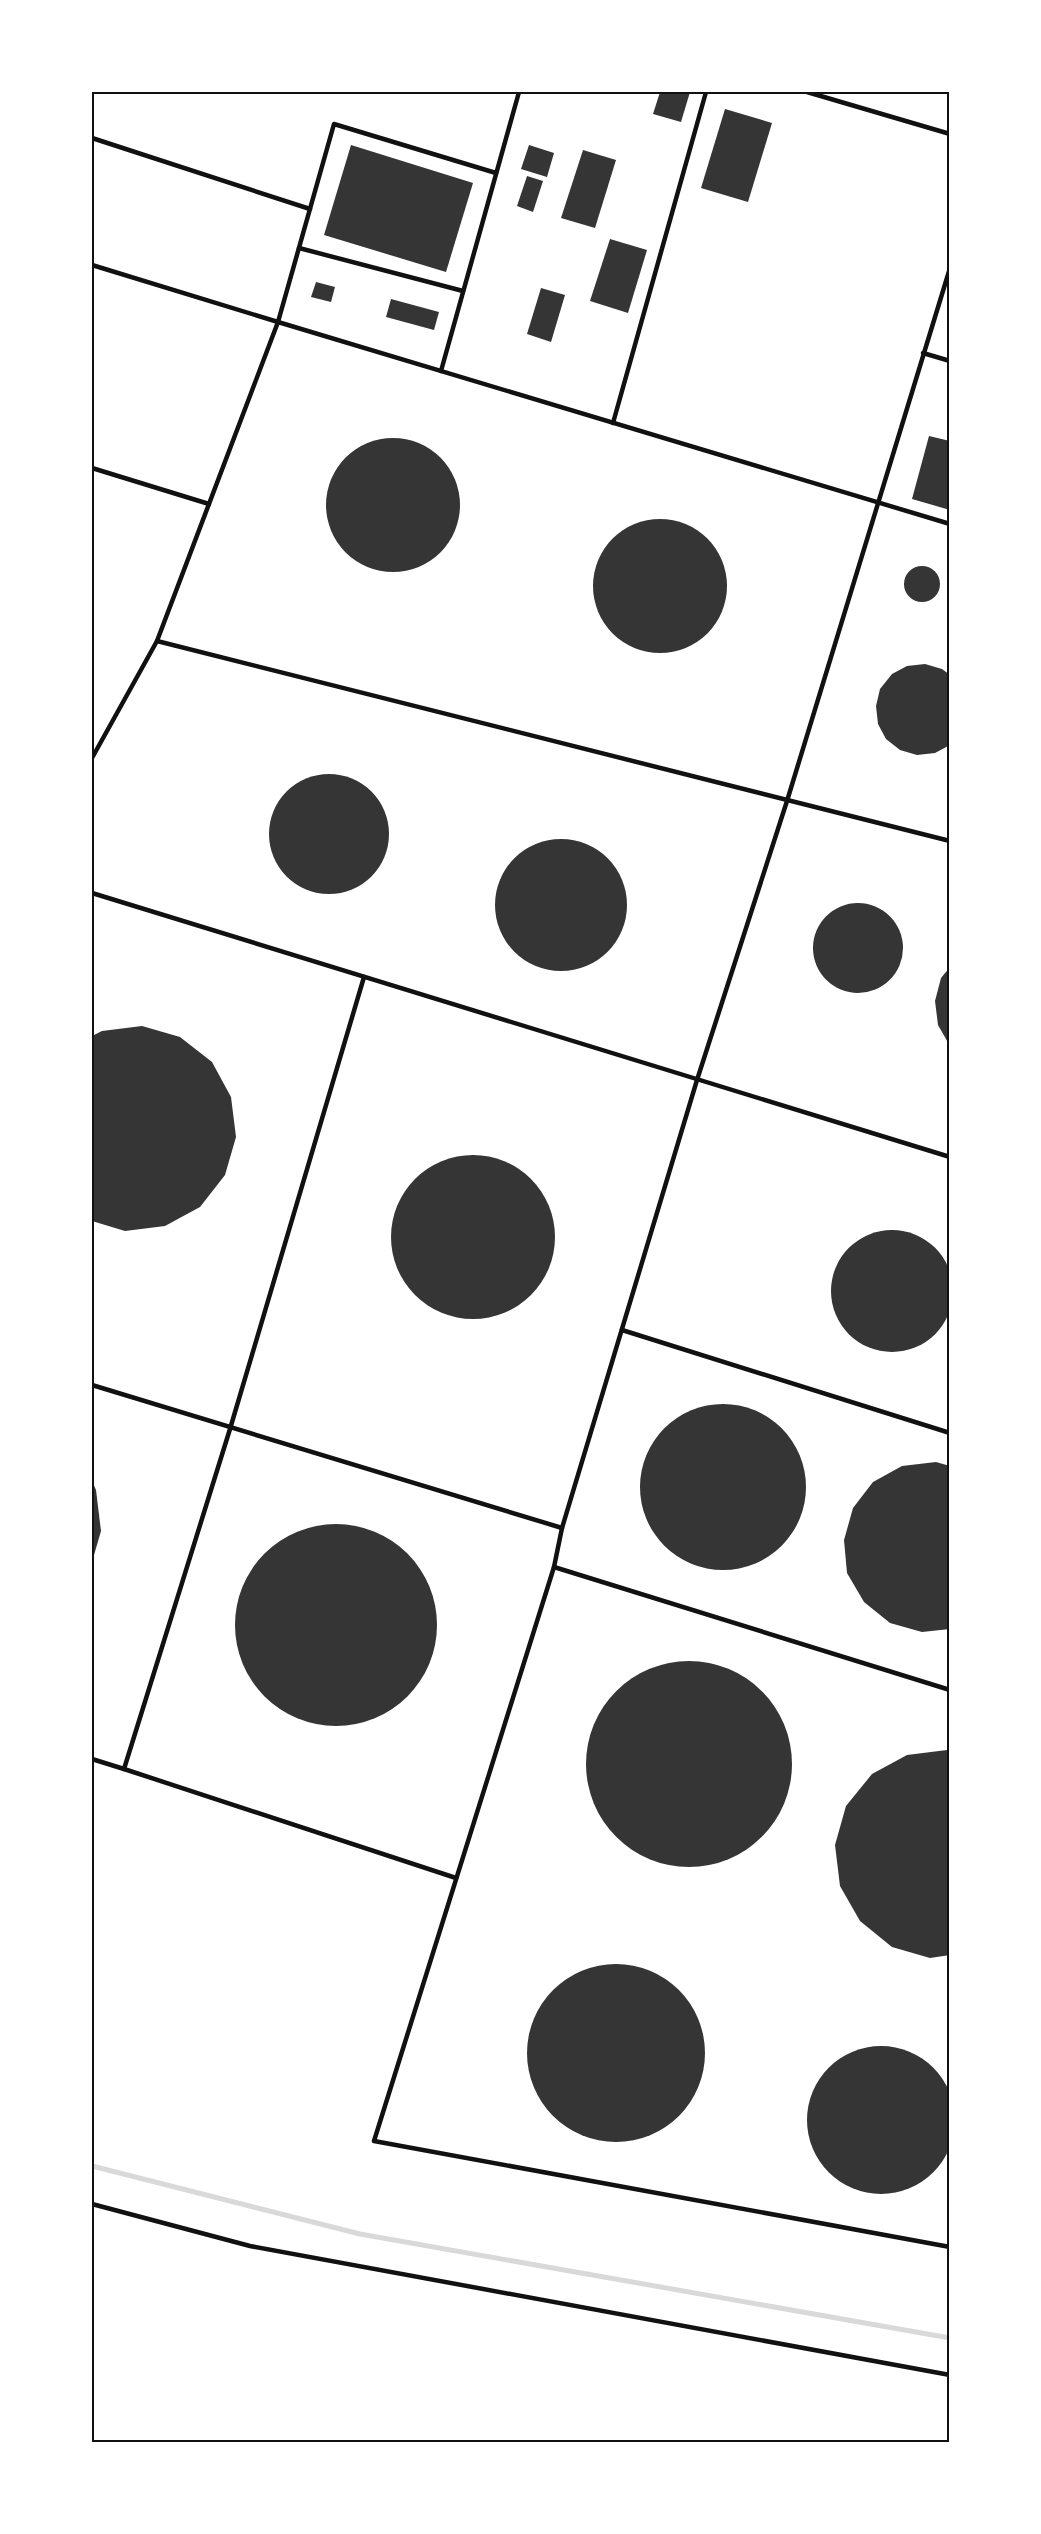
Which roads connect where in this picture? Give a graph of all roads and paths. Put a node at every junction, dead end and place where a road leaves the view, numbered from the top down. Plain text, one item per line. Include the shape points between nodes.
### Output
1 (519, 92) edge
2 (706, 92) edge
3 (807, 92) edge
4 (950, 134) edge
5 (92, 138) edge
6 (496, 173) junction
7 (310, 209) junction
8 (299, 248) junction
9 (92, 265) edge
10 (950, 268) edge
11 (463, 291) junction
12 (278, 322) junction
13 (923, 353) junction
14 (950, 361) edge
15 (441, 371) junction
16 (613, 423) junction
17 (92, 468) edge
18 (877, 502) junction
19 (209, 504) junction
20 (950, 524) edge
21 (157, 641) junction
22 (92, 758) edge
23 (787, 801) junction
24 (950, 841) edge
25 (92, 893) edge
26 (364, 977) junction
27 (697, 1080) junction
28 (950, 1157) edge
29 (622, 1330) junction
30 (92, 1385) edge
31 (230, 1429) junction
32 (950, 1433) edge
33 (562, 1528) junction
34 (554, 1567) junction
35 (950, 1690) edge
36 (92, 1760) edge
37 (124, 1769) junction
38 (456, 1878) junction
39 (92, 2204) edge
40 (950, 2247) edge
41 (950, 2375) edge

1 - 6 lane
2 - 16 lane
3 - 4 lane
5 - 7 lane
6 - 7 lane via 334,124
6 - 11 lane
7 - 8 lane
8 - 11 lane
8 - 12 lane
9 - 12 lane
10 - 13 lane
11 - 15 lane
12 - 15 lane
12 - 19 lane
13 - 14 lane
13 - 18 lane
15 - 16 lane
16 - 18 lane
17 - 19 lane
18 - 20 lane
18 - 23 lane
19 - 21 lane
21 - 22 lane
21 - 23 lane
23 - 24 lane
23 - 27 lane
25 - 26 lane
26 - 27 lane
26 - 31 lane
27 - 28 lane
27 - 29 lane
29 - 32 lane
29 - 33 lane
30 - 31 lane
31 - 33 lane
31 - 37 lane
33 - 34 lane
34 - 35 lane
34 - 38 lane
36 - 37 lane
37 - 38 lane
38 - 40 lane via 374,2141
39 - 41 lane via 250,2246

